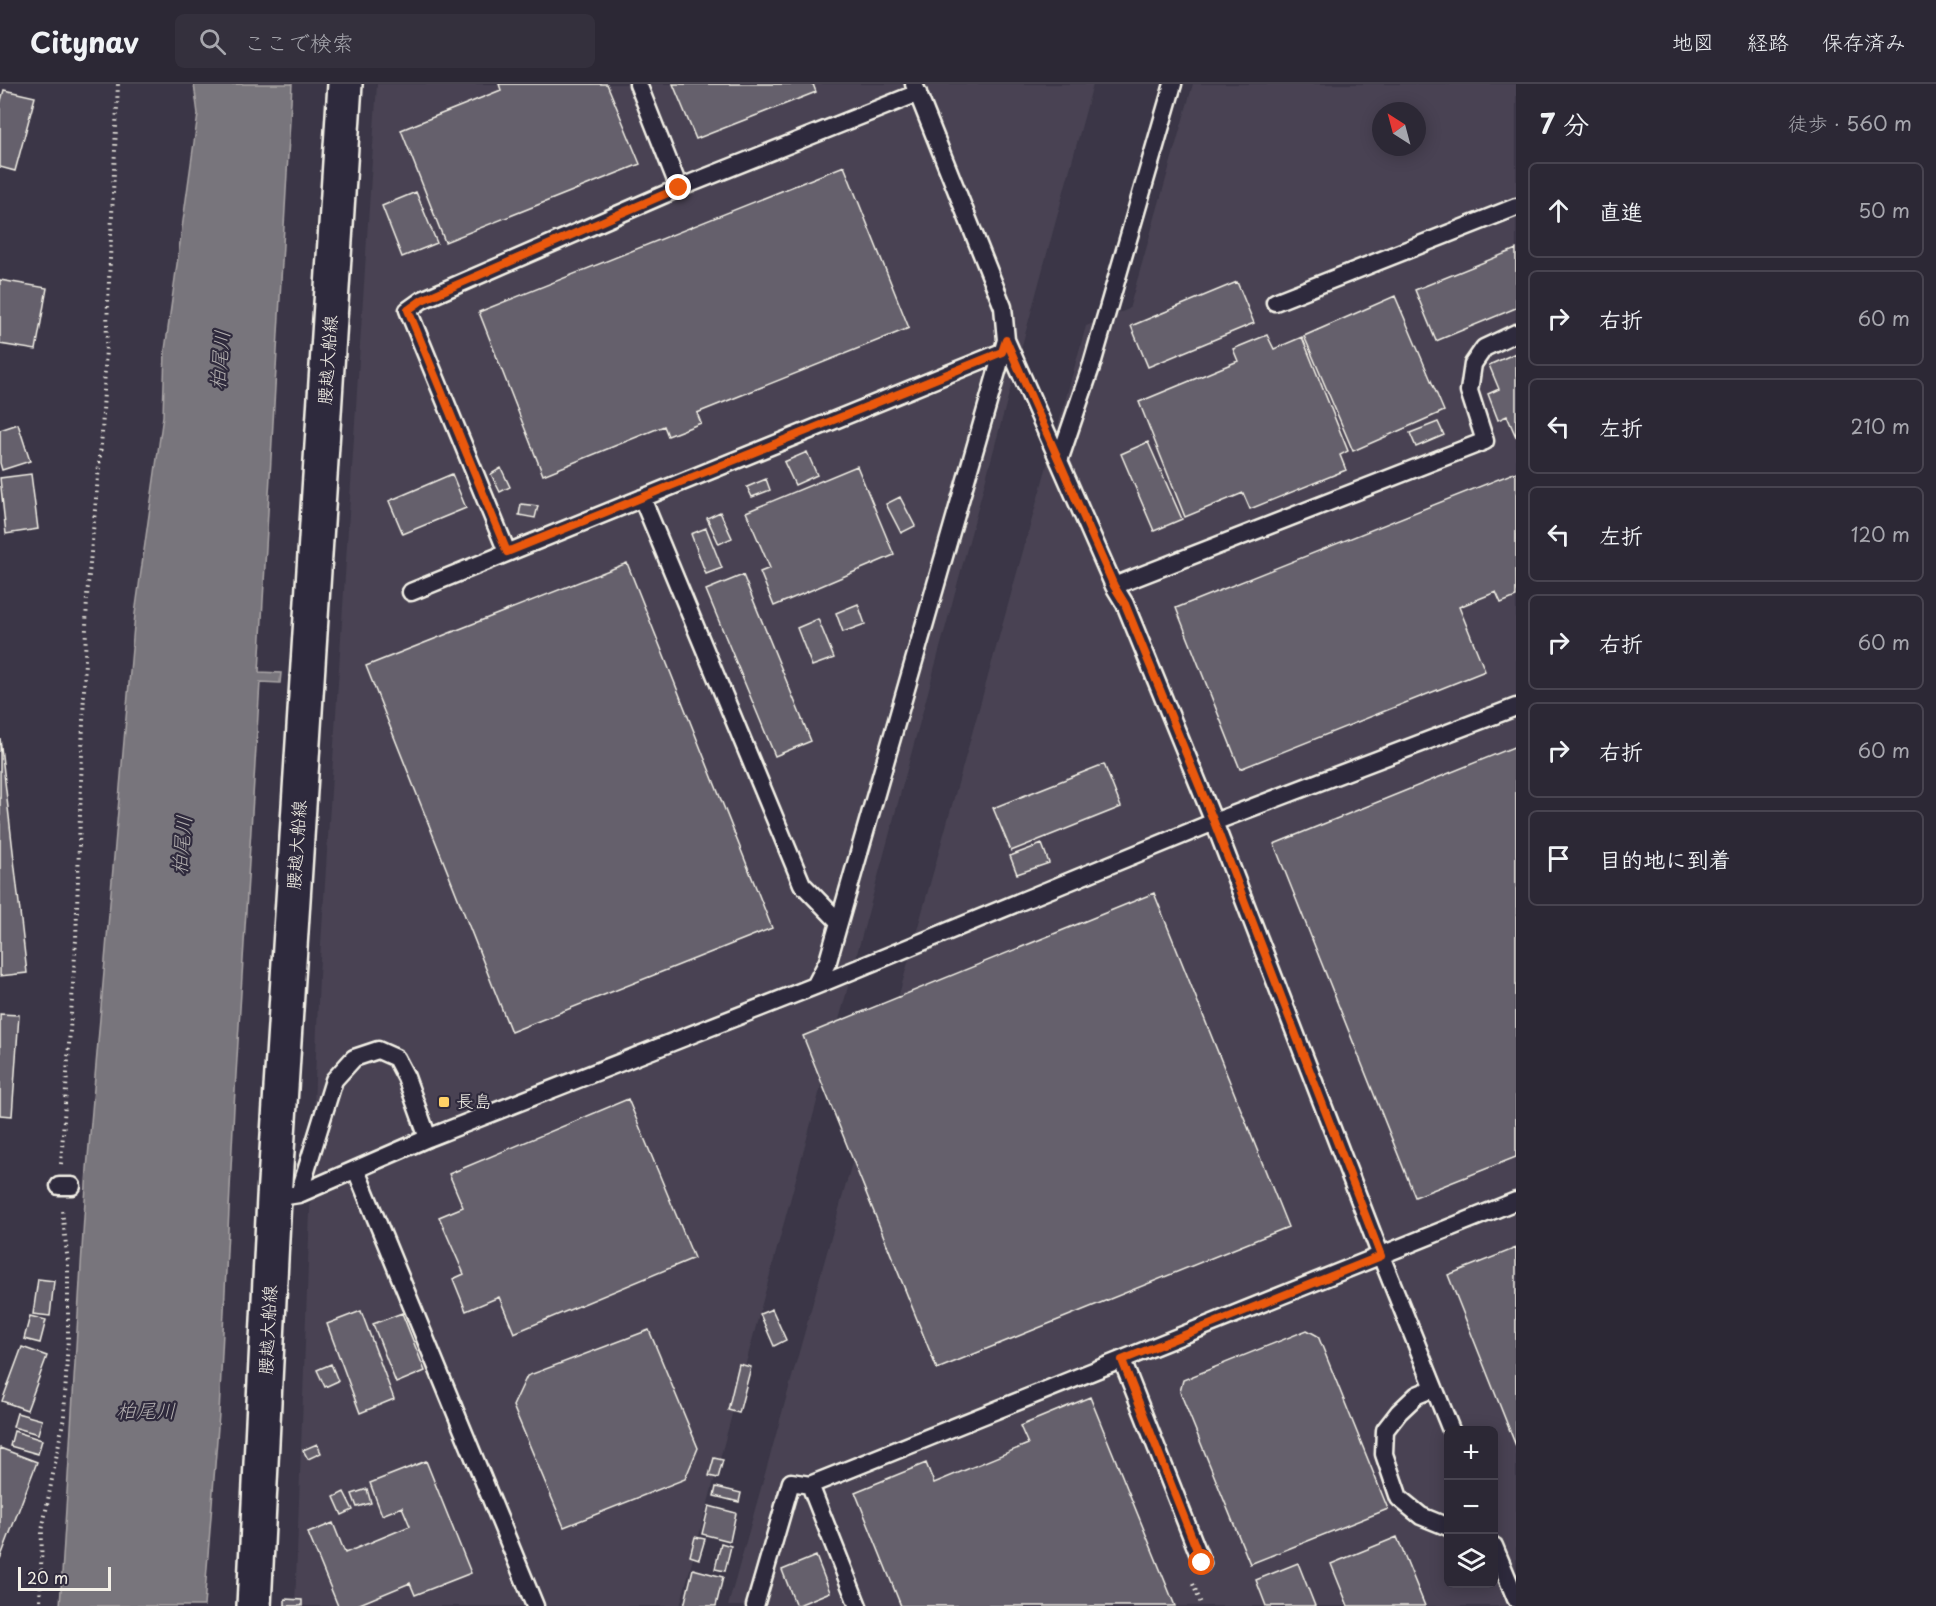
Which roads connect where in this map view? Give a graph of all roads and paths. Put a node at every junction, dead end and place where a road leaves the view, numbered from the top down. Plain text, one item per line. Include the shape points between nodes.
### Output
1 (118, 84) edge
2 (345, 84) edge
3 (638, 84) edge
4 (1173, 84) edge
5 (916, 88) edge
6 (679, 188) junction
7 (1516, 207) edge
8 (1275, 302) dead end
9 (1516, 333) edge
10 (1004, 346) junction
11 (1059, 461) junction
12 (642, 498) junction
13 (507, 552) junction
14 (1114, 586) junction
15 (411, 592) dead end
16 (1516, 707) edge
17 (1214, 822) junction
18 (839, 921) junction
19 (814, 986) junction
20 (428, 1138) junction
21 (356, 1170) junction
22 (286, 1196) junction
23 (1516, 1201) edge
24 (1381, 1256) junction
25 (1122, 1360) junction
26 (1434, 1388) junction
27 (1449, 1426) edge
28 (810, 1485) junction
29 (1444, 1525) edge
30 (1498, 1556) edge
31 (1202, 1563) dead end
32 (1516, 1599) edge
33 (40, 1606) edge
34 (254, 1606) edge
35 (535, 1606) edge
36 (754, 1606) edge
37 (858, 1606) edge

1 - 33 path via 102,434 87,596 66,1186 68,1337 64,1417 42,1531
2 - 22 main road, 腰越大船線
3 - 6 lane
4 - 11 lane via 1092,364
5 - 6 lane
5 - 10 lane via 1003,307
6 - 13 lane via 422,300 408,310
7 - 8 lane
9 - 14 lane via 1484,348 1473,364 1469,391 1485,441
10 - 11 lane
10 - 12 lane
10 - 18 lane
11 - 14 lane
12 - 13 lane
12 - 18 lane via 802,884
13 - 15 lane
14 - 17 lane via 1125,604
16 - 17 lane
17 - 19 lane
17 - 24 lane
18 - 19 lane via 828,961
19 - 20 lane
20 - 21 lane
20 - 22 lane via 396,1058 378,1050 354,1058 334,1080
21 - 22 lane
21 - 35 lane
22 - 34 main road, 腰越大船線
23 - 24 lane
24 - 25 lane
24 - 26 lane
25 - 28 lane
25 - 31 lane
26 - 27 lane
26 - 29 lane via 1417,1395 1385,1430 1384,1454 1399,1498 1421,1516
28 - 36 lane via 791,1482
28 - 37 lane
30 - 32 lane

